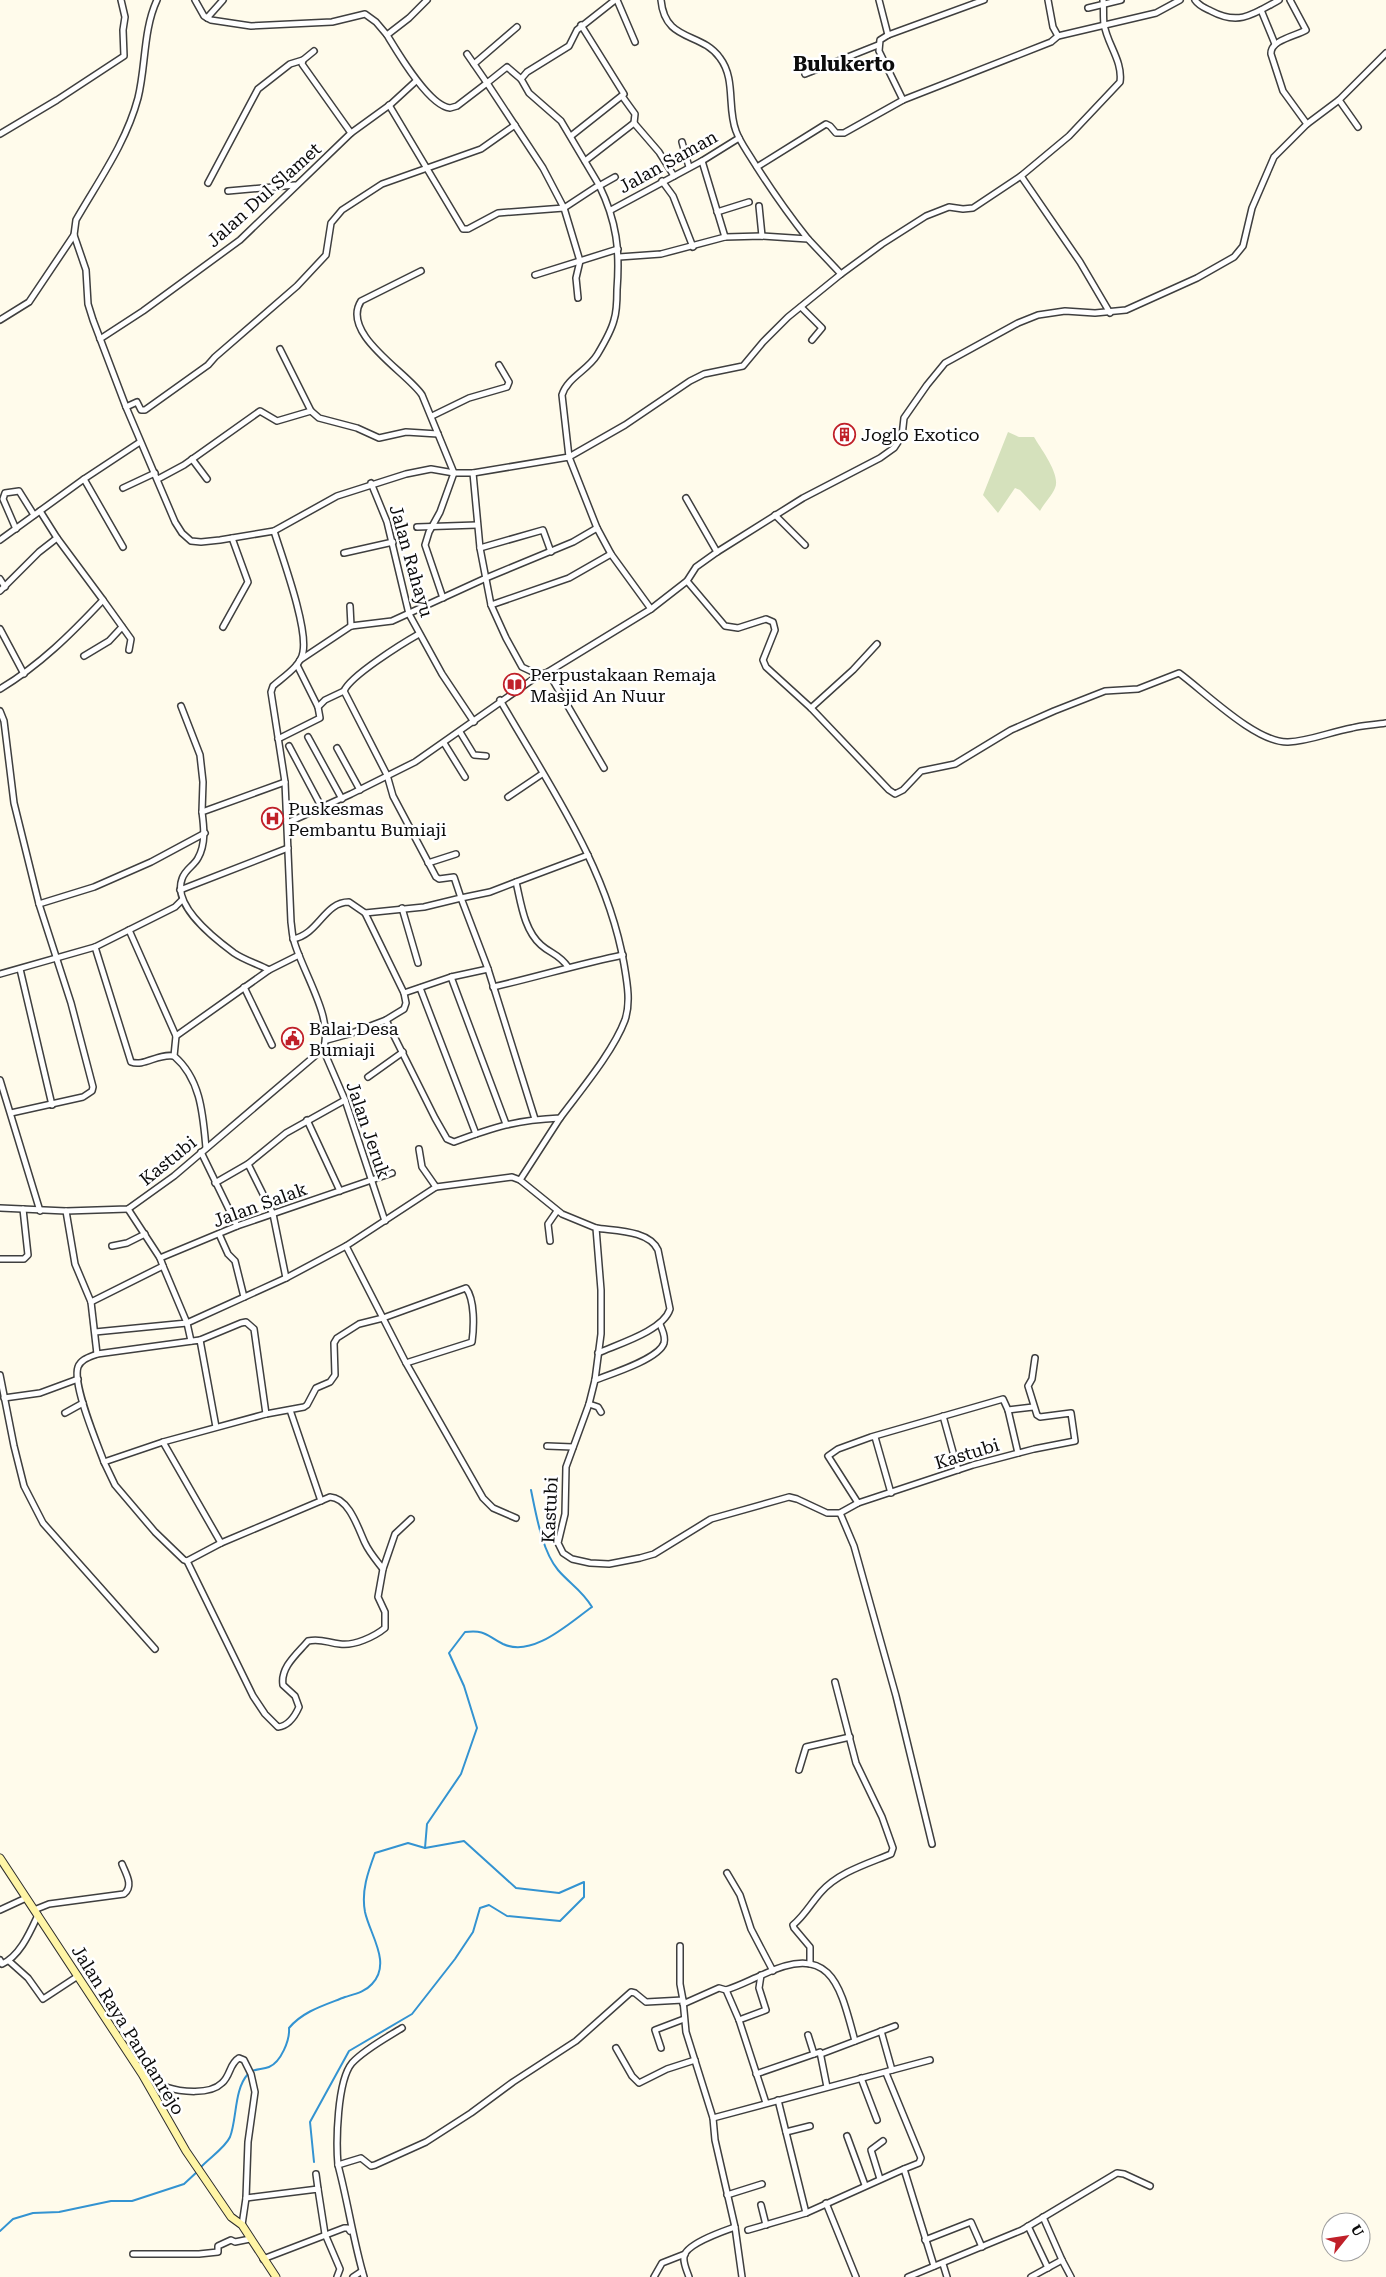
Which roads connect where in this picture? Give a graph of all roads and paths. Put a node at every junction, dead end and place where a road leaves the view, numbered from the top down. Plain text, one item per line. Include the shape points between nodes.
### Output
1 (121, 0) edge
2 (157, 0) edge
3 (194, 0) edge
4 (223, 0) edge
5 (427, 0) edge
6 (616, 0) edge
7 (662, 0) edge
8 (879, 0) edge
9 (984, 0) edge
10 (1048, 0) edge
11 (1121, 0) edge
12 (1180, 0) edge
13 (1279, 0) edge
14 (1290, 0) edge
15 (1197, 1) edge
16 (1103, 2) edge
17 (1088, 8) dead end
18 (1261, 10) junction
19 (207, 18) junction
20 (582, 25) junction
21 (1104, 26) junction
22 (517, 27) dead end
23 (387, 35) junction
24 (888, 35) junction
25 (1058, 36) junction
26 (635, 42) dead end
27 (1275, 44) junction
28 (878, 45) junction
29 (314, 51) dead end
30 (1386, 53) edge
31 (468, 54) dead end
32 (303, 60) junction
33 (474, 64) junction
34 (805, 74) dead end
35 (521, 80) junction
36 (416, 81) junction
37 (486, 83) junction
38 (622, 96) junction
39 (903, 100) junction
40 (1340, 100) junction
41 (389, 106) junction
42 (634, 123) junction
43 (1307, 124) junction
44 (515, 125) junction
45 (1358, 127) dead end
46 (0, 134) edge
47 (351, 134) junction
48 (571, 136) junction
49 (739, 138) junction
50 (682, 142) dead end
51 (586, 161) junction
52 (702, 161) junction
53 (689, 167) junction
54 (757, 167) junction
55 (426, 169) junction
56 (674, 176) junction
57 (1020, 176) junction
58 (615, 177) dead end
59 (662, 181) junction
60 (208, 183) dead end
61 (296, 185) junction
62 (599, 186) junction
63 (228, 191) dead end
64 (749, 202) dead end
65 (759, 206) dead end
66 (564, 208) junction
67 (610, 210) junction
68 (717, 212) junction
69 (74, 235) junction
70 (762, 236) junction
71 (725, 237) junction
72 (808, 239) junction
73 (693, 247) junction
74 (618, 249) junction
75 (619, 257) junction
76 (580, 261) junction
77 (421, 271) dead end
78 (841, 274) junction
79 (535, 275) dead end
80 (578, 298) dead end
81 (802, 307) junction
82 (1110, 312) junction
83 (0, 320) edge
84 (100, 339) junction
85 (812, 340) dead end
86 (280, 349) dead end
87 (499, 365) dead end
88 (129, 405) junction
89 (311, 411) junction
90 (432, 416) junction
91 (438, 434) junction
92 (140, 442) junction
93 (569, 457) junction
94 (192, 459) junction
95 (155, 473) junction
96 (454, 473) junction
97 (472, 473) junction
98 (162, 477) junction
99 (84, 479) junction
100 (207, 479) dead end
101 (371, 483) junction
102 (122, 488) dead end
103 (686, 498) dead end
104 (40, 511) junction
105 (34, 515) junction
106 (774, 515) junction
107 (477, 525) junction
108 (432, 526) junction
109 (417, 528) dead end
110 (597, 528) junction
111 (16, 529) junction
112 (274, 531) junction
113 (57, 538) junction
114 (232, 538) junction
115 (0, 540) edge
116 (393, 542) junction
117 (805, 545) dead end
118 (124, 548) dead end
119 (480, 548) junction
120 (551, 552) junction
121 (717, 552) junction
122 (344, 553) dead end
123 (611, 554) junction
124 (486, 578) junction
125 (0, 579) edge
126 (687, 581) junction
127 (5, 586) junction
128 (0, 591) edge
129 (443, 598) junction
130 (103, 600) junction
131 (491, 605) junction
132 (350, 606) dead end
133 (651, 608) junction
134 (409, 614) junction
135 (351, 626) junction
136 (122, 627) junction
137 (223, 627) dead end
138 (0, 629) edge
139 (419, 634) junction
140 (877, 644) dead end
141 (129, 650) dead end
142 (84, 656) dead end
143 (298, 662) junction
144 (548, 672) junction
145 (24, 674) junction
146 (539, 675) junction
147 (0, 689) edge
148 (344, 691) junction
149 (500, 700) junction
150 (181, 706) dead end
151 (318, 707) junction
152 (811, 708) junction
153 (0, 711) edge
154 (474, 722) junction
155 (1386, 723) edge
156 (460, 732) junction
157 (308, 737) dead end
158 (278, 739) junction
159 (444, 743) junction
160 (289, 746) dead end
161 (337, 748) dead end
162 (486, 756) dead end
163 (604, 768) dead end
164 (542, 774) junction
165 (387, 775) junction
166 (464, 776) dead end
167 (285, 782) junction
168 (360, 790) junction
169 (508, 797) dead end
170 (342, 799) junction
171 (322, 808) junction
172 (202, 812) junction
173 (287, 823) junction
174 (205, 833) junction
175 (288, 848) junction
176 (456, 854) dead end
177 (588, 855) junction
178 (428, 863) junction
179 (516, 882) junction
180 (180, 890) junction
181 (461, 898) junction
182 (182, 900) junction
183 (39, 904) junction
184 (402, 908) junction
185 (365, 913) junction
186 (130, 930) junction
187 (293, 939) junction
188 (95, 947) junction
189 (299, 955) junction
190 (623, 955) junction
191 (58, 957) junction
192 (418, 963) dead end
193 (568, 967) junction
194 (20, 969) junction
195 (488, 969) junction
196 (269, 970) junction
197 (0, 974) edge
198 (451, 977) junction
199 (244, 987) junction
200 (493, 987) junction
201 (420, 988) junction
202 (404, 993) junction
203 (386, 1020) junction
204 (176, 1036) junction
205 (327, 1040) junction
206 (272, 1045) dead end
207 (323, 1049) junction
208 (403, 1052) junction
209 (174, 1056) junction
210 (368, 1076) dead end
211 (0, 1080) edge
212 (345, 1100) junction
213 (52, 1105) junction
214 (11, 1112) junction
215 (535, 1118) junction
216 (560, 1118) junction
217 (307, 1120) junction
218 (506, 1124) junction
219 (476, 1134) junction
220 (206, 1148) junction
221 (419, 1149) dead end
222 (201, 1152) junction
223 (248, 1164) junction
224 (392, 1173) dead end
225 (520, 1180) junction
226 (371, 1181) junction
227 (216, 1183) junction
228 (436, 1187) junction
229 (340, 1191) junction
230 (0, 1208) edge
231 (22, 1209) junction
232 (128, 1209) junction
233 (40, 1210) junction
234 (66, 1211) junction
235 (557, 1211) junction
236 (273, 1214) junction
237 (385, 1221) junction
238 (237, 1226) junction
239 (596, 1228) junction
240 (145, 1234) junction
241 (219, 1234) junction
242 (550, 1241) dead end
243 (112, 1246) dead end
244 (346, 1246) junction
245 (0, 1258) edge
246 (160, 1258) junction
247 (163, 1266) junction
248 (286, 1278) junction
249 (244, 1297) junction
250 (91, 1302) junction
251 (383, 1318) junction
252 (188, 1323) junction
253 (660, 1324) junction
254 (95, 1332) junction
255 (200, 1340) junction
256 (191, 1341) junction
257 (598, 1353) junction
258 (97, 1354) junction
259 (1035, 1358) dead end
260 (406, 1363) junction
261 (0, 1374) edge
262 (78, 1379) junction
263 (595, 1380) junction
264 (4, 1398) junction
265 (83, 1403) junction
266 (589, 1404) junction
267 (1033, 1406) junction
268 (290, 1410) junction
269 (1008, 1410) junction
270 (601, 1412) dead end
271 (65, 1413) dead end
272 (266, 1414) junction
273 (943, 1416) junction
274 (216, 1427) junction
275 (875, 1436) junction
276 (163, 1442) junction
277 (547, 1446) dead end
278 (573, 1446) junction
279 (1018, 1453) junction
280 (104, 1462) junction
281 (958, 1470) junction
282 (891, 1492) junction
283 (321, 1501) junction
284 (858, 1503) junction
285 (840, 1513) junction
286 (516, 1518) dead end
287 (411, 1519) dead end
288 (221, 1543) junction
289 (187, 1561) junction
290 (383, 1569) junction
291 (155, 1649) dead end
292 (835, 1682) dead end
293 (850, 1737) junction
294 (798, 1770) dead end
295 (932, 1844) dead end
296 (0, 1858) edge
297 (122, 1864) dead end
298 (727, 1873) dead end
299 (26, 1898) junction
300 (0, 1910) edge
301 (36, 1912) junction
302 (680, 1946) dead end
303 (9, 1961) junction
304 (1, 1964) edge
305 (810, 1964) junction
306 (773, 1971) junction
307 (761, 1975) junction
308 (78, 1976) junction
309 (726, 1990) junction
310 (683, 2002) junction
311 (684, 2019) junction
312 (739, 2020) junction
313 (895, 2026) dead end
314 (402, 2028) dead end
315 (881, 2031) junction
316 (808, 2035) dead end
317 (855, 2041) junction
318 (819, 2045) dead end
319 (616, 2048) dead end
320 (661, 2048) dead end
321 (821, 2053) junction
322 (814, 2054) junction
323 (695, 2060) junction
324 (930, 2060) dead end
325 (138, 2070) junction
326 (892, 2070) junction
327 (886, 2072) junction
328 (756, 2074) junction
329 (862, 2078) junction
330 (827, 2087) junction
331 (778, 2100) junction
332 (766, 2103) junction
333 (713, 2118) junction
334 (877, 2120) dead end
335 (810, 2126) dead end
336 (786, 2132) junction
337 (847, 2136) dead end
338 (883, 2141) dead end
339 (338, 2164) junction
340 (904, 2169) junction
341 (316, 2174) dead end
342 (880, 2179) junction
343 (762, 2184) dead end
344 (865, 2185) junction
345 (1150, 2186) dead end
346 (318, 2189) junction
347 (727, 2195) junction
348 (246, 2198) junction
349 (826, 2203) junction
350 (761, 2204) dead end
351 (806, 2212) junction
352 (1043, 2217) junction
353 (242, 2225) junction
354 (766, 2225) junction
355 (1028, 2226) junction
356 (735, 2227) junction
357 (748, 2230) dead end
358 (327, 2233) junction
359 (352, 2237) junction
360 (250, 2239) junction
361 (925, 2240) junction
362 (982, 2247) junction
363 (133, 2254) dead end
364 (685, 2254) junction
365 (263, 2259) junction
366 (1062, 2260) junction
367 (943, 2264) junction
368 (934, 2266) junction
369 (1048, 2268) junction
370 (362, 2271) junction
371 (276, 2277) edge
372 (337, 2277) edge
373 (353, 2277) edge
374 (364, 2277) edge
375 (654, 2277) edge
376 (689, 2277) edge
377 (742, 2277) edge
378 (856, 2277) edge
379 (908, 2277) edge
380 (947, 2277) edge
381 (1030, 2277) edge
382 (1071, 2277) edge

1 - 46 street via 125,17 122,30 124,56
2 - 69 street via 128,130 76,220
3 - 19 street
4 - 19 street
5 - 23 street
6 - 20 street
6 - 26 street
7 - 49 street via 664,15 670,25 711,48 725,66 733,123
8 - 24 street
9 - 24 street
10 - 25 street
11 - 16 street
12 - 21 street via 1156,13
13 - 18 street
14 - 27 street via 1306,30
15 - 18 street via 1215,13 1237,19
16 - 17 street
16 - 21 street
18 - 27 street
19 - 23 street via 221,23 279,26 332,22 365,14
20 - 35 street via 569,46 527,72
20 - 38 street via 623,90
21 - 25 street
21 - 57 street via 1120,69 1120,82 1069,136
22 - 33 street
23 - 36 street
24 - 28 street
25 - 39 street via 1051,42
27 - 43 street via 1270,51 1276,74 1283,91
28 - 34 street
28 - 39 street
29 - 32 street
30 - 40 street
31 - 33 street
32 - 47 street via 303,66
32 - 60 street via 290,64 258,89
33 - 37 street
35 - 37 street via 507,67
35 - 48 street via 529,93 554,114
36 - 37 street via 439,104 450,108
36 - 41 street, Jalan Dul Slamet
37 - 44 street
38 - 42 street via 635,114
38 - 48 street
39 - 54 street via 844,133 836,133 826,124
40 - 43 street
40 - 45 street
41 - 47 street, Jalan Dul Slamet
41 - 55 street
42 - 51 street
42 - 56 street
43 - 82 street via 1274,157 1252,208 1238,253 1222,265 1167,292 1126,310
44 - 55 street via 481,149
44 - 66 street
47 - 61 street, Jalan Dul Slamet
48 - 51 street
49 - 52 street, Jalan Saman
49 - 54 street
50 - 53 street
51 - 62 street
52 - 53 street, Jalan Saman
52 - 68 street
53 - 56 street, Jalan Saman
54 - 72 street
55 - 66 street via 463,229 498,213
55 - 88 street via 382,184 342,210 332,223 326,255 297,286 253,322 208,366 144,410 137,402
56 - 59 street, Jalan Saman
57 - 78 street via 973,208 949,207 926,216
57 - 82 street via 1080,262
58 - 62 street
59 - 67 street, Jalan Saman
59 - 73 street via 673,196
61 - 63 street
61 - 84 street, Jalan Dul Slamet via 240,240
62 - 66 street
62 - 67 street
64 - 68 street
65 - 70 street
66 - 76 street
67 - 74 street
68 - 71 street
69 - 83 street via 29,302
69 - 84 street via 86,270 88,304
70 - 71 street
70 - 72 street
71 - 73 street
72 - 78 street
73 - 75 street
74 - 75 street
74 - 76 street
75 - 93 street via 616,311 611,329 592,362 566,386 562,395
76 - 79 street
76 - 80 street via 576,278
77 - 90 street via 361,302 358,322 360,331 390,365 418,389
78 - 81 street
81 - 85 street via 822,328
81 - 93 street via 763,342 743,366 704,374 690,381 625,426
82 - 106 street via 1065,311 1038,315 945,363 904,418 902,436 894,448
84 - 88 street
86 - 89 street
87 - 90 street via 508,382 507,387 469,398
88 - 92 street
89 - 91 street via 319,418 357,428 379,438 406,432
89 - 94 street via 277,421 262,411 258,412
90 - 91 street
91 - 96 street
92 - 95 street
92 - 99 street
93 - 97 street
93 - 110 street
94 - 98 street
94 - 100 street
95 - 98 street
95 - 102 street
96 - 97 street
96 - 101 street via 431,469
96 - 108 street
97 - 107 street
98 - 114 street via 175,522 187,538 201,542
99 - 104 street
99 - 118 street
101 - 112 street via 337,496
101 - 116 street, Jalan Rahayu
103 - 121 street
104 - 105 street
104 - 113 street
105 - 111 street
105 - 111 street via 19,491 5,494 3,499
106 - 117 street
106 - 121 street
107 - 108 street
107 - 119 street
108 - 109 street
108 - 129 street via 425,548
110 - 120 street
110 - 123 street
111 - 115 street
112 - 114 street
112 - 143 street via 300,623 303,652
113 - 127 street
113 - 130 street
114 - 137 street via 248,582
116 - 122 street
116 - 134 street, Jalan Rahayu
119 - 120 street via 543,530
119 - 124 street
120 - 124 street
121 - 126 street via 696,567
123 - 131 street via 568,578
123 - 133 street
124 - 129 street
124 - 131 street
125 - 127 street
126 - 133 street
126 - 152 street via 725,626 738,628 766,619 773,622 776,627 774,636 764,653 766,667
127 - 128 street
129 - 134 street
130 - 136 street
130 - 145 street via 56,648
131 - 146 street via 522,667
132 - 135 street
133 - 144 street
134 - 135 street via 392,621
134 - 139 street, Jalan Rahayu
135 - 143 street
136 - 141 street via 131,639
136 - 142 street
138 - 145 street
139 - 148 street via 391,651
139 - 154 street, Jalan Rahayu
140 - 152 street
143 - 151 street
143 - 158 street via 273,686
144 - 146 street
144 - 163 street
145 - 147 street
146 - 149 street
148 - 151 street
148 - 165 street
149 - 154 street
149 - 164 street
150 - 172 street via 200,755
151 - 158 street via 320,719
152 - 155 street via 896,794 921,770 955,764 1012,730 1054,711 1105,692 1138,689 1179,673 1249,727 1272,740 1303,740
153 - 183 street via 14,804
154 - 156 street
156 - 159 street
156 - 162 street via 474,755
157 - 170 street
158 - 167 street
159 - 165 street
159 - 166 street
160 - 171 street
161 - 168 street
164 - 169 street
164 - 177 street
165 - 168 street
165 - 178 street via 393,796
167 - 172 street
167 - 173 street
168 - 170 street
170 - 171 street
171 - 173 street
172 - 174 street
173 - 175 street
174 - 180 street via 198,859 185,871
174 - 183 street via 94,887
175 - 180 street
175 - 187 street
176 - 178 street
177 - 179 street
177 - 190 street via 607,899
178 - 181 street via 438,879 454,877
179 - 181 street
179 - 193 street via 532,934 544,947 560,956
180 - 182 street
181 - 184 street
181 - 195 street
182 - 186 street via 175,907
182 - 196 street via 200,924 235,954
183 - 191 street
184 - 185 street
184 - 192 street
185 - 187 street via 349,902 337,904 306,935
185 - 202 street
186 - 188 street
186 - 204 street
187 - 189 street
188 - 191 street
188 - 209 street via 131,1062 137,1064 165,1054
189 - 196 street
189 - 205 street
190 - 193 street
190 - 216 street via 628,995 625,1020 615,1040
191 - 194 street
191 - 213 street via 93,1087 83,1097
193 - 200 street
194 - 197 street
194 - 213 street
195 - 198 street
195 - 200 street
196 - 199 street
198 - 201 street
198 - 218 street
199 - 204 street
199 - 206 street
200 - 215 street
201 - 202 street
201 - 219 street
202 - 203 street via 405,1007
203 - 205 street
203 - 208 street
204 - 209 street
205 - 207 street
207 - 212 street, Jalan Jeruk
207 - 220 street, Kastubi
208 - 210 street
208 - 219 street via 447,1139 454,1142
209 - 220 street via 188,1072 201,1101
211 - 214 street
212 - 217 street
212 - 226 street, Jalan Jeruk
213 - 214 street
214 - 233 street
215 - 216 street
215 - 218 street
216 - 225 street
217 - 223 street
217 - 229 street
218 - 219 street
220 - 222 street, Kastubi
221 - 228 street via 422,1167
222 - 227 street
222 - 232 street, Kastubi
223 - 227 street
223 - 236 street
224 - 226 street, Jalan Salak
225 - 228 street via 512,1177
225 - 235 street
226 - 229 street, Jalan Salak
226 - 237 street, Jalan Jeruk
227 - 238 street
228 - 237 street
229 - 236 street, Jalan Salak
230 - 231 street
231 - 233 street
231 - 245 street via 28,1255 24,1258
232 - 234 street
232 - 240 street
233 - 234 street
234 - 250 street via 75,1264
235 - 239 street
235 - 242 street via 548,1224
236 - 238 street, Jalan Salak
236 - 248 street
237 - 244 street
238 - 241 street, Jalan Salak
239 - 253 street via 642,1236 655,1244 670,1309
239 - 257 street, Kastubi via 602,1290
240 - 243 street
240 - 246 street
241 - 246 street, Jalan Salak
241 - 249 street via 234,1261
244 - 248 street
244 - 251 street
246 - 247 street
247 - 250 street
247 - 252 street
248 - 249 street
249 - 252 street
250 - 254 street
251 - 260 street
251 - 260 street via 466,1288 468,1290 472,1307 472,1342
251 - 268 street via 359,1324 334,1341 336,1371 332,1379 316,1388 308,1406
252 - 254 street
252 - 256 street
253 - 257 street
253 - 263 street via 665,1337 660,1350
254 - 258 street
255 - 256 street
255 - 272 street via 241,1323 252,1324
255 - 274 street
256 - 258 street
257 - 263 street, Kastubi
258 - 262 street via 85,1358 80,1364
259 - 267 street via 1028,1386
260 - 286 street via 483,1498 493,1508
261 - 264 street
262 - 264 street via 40,1393
262 - 265 street
263 - 266 street, Kastubi
264 - 291 street via 24,1486 42,1523
265 - 271 street
265 - 280 street
266 - 270 street
266 - 278 street, Kastubi
267 - 269 street
267 - 279 street, Kastubi via 1039,1417 1071,1413 1075,1441
268 - 272 street
268 - 283 street
269 - 273 street via 1002,1399
269 - 279 street
272 - 274 street
273 - 275 street
273 - 281 street
274 - 276 street
275 - 282 street
275 - 284 street via 828,1455
276 - 280 street
276 - 288 street
277 - 278 street
278 - 285 street, Kastubi via 566,1467 566,1497 559,1547 572,1559 608,1564 654,1554 711,1519 784,1498 797,1499 827,1513
279 - 281 street, Kastubi
280 - 289 street via 115,1485 135,1510 180,1558
281 - 282 street, Kastubi
282 - 284 street, Kastubi
283 - 288 street
283 - 290 street via 335,1497 345,1506
284 - 285 street, Kastubi
285 - 295 street via 854,1546 896,1696
287 - 290 street via 395,1534
288 - 289 street
289 - 290 street via 253,1696 278,1727 287,1723 299,1707 295,1696 283,1685 283,1678 286,1669 308,1641 320,1639 346,1644 369,1638 385,1628 385,1612 378,1598
292 - 293 street
293 - 294 street via 806,1747
293 - 305 street via 859,1772 882,1817 893,1852 834,1881 793,1925 810,1948
296 - 299 main road, Jalan Raya Pandanrejo
297 - 301 street via 130,1886 124,1894 50,1904
298 - 306 street
299 - 300 street
299 - 301 main road, Jalan Raya Pandanrejo
301 - 303 street via 30,1931
301 - 308 main road, Jalan Raya Pandanrejo
302 - 310 street
303 - 304 street
303 - 308 street via 28,1978 43,2000
305 - 306 street via 789,1965
305 - 317 street via 825,1970 837,1983
306 - 307 street
307 - 309 street via 747,1984
307 - 312 street via 759,1990 766,2010
308 - 325 main road, Jalan Raya Pandanrejo
309 - 310 street via 719,1988
309 - 312 street
310 - 311 street
310 - 339 street via 646,2002 631,1992 576,2040 426,2142 372,2166 361,2158
311 - 320 street via 656,2030
311 - 323 street
312 - 328 street
313 - 315 street
314 - 339 street via 350,2067 342,2092 336,2138
315 - 317 street
315 - 326 street
316 - 322 street
317 - 321 street
318 - 321 street
319 - 323 street via 639,2082
321 - 322 street
321 - 330 street
322 - 328 street
323 - 333 street
324 - 326 street
325 - 348 street via 167,2087 200,2091 224,2082 232,2062 239,2058 246,2064 256,2092 248,2142
325 - 353 main road, Jalan Raya Pandanrejo via 186,2151 232,2217
326 - 327 street
327 - 329 street
327 - 340 street via 921,2158 919,2163
328 - 332 street
329 - 330 street
329 - 334 street
330 - 331 street
331 - 332 street
331 - 336 street
332 - 333 street
333 - 347 street via 714,2140
335 - 336 street
336 - 351 street
337 - 344 street
338 - 342 street via 871,2150
339 - 359 street
340 - 342 street
340 - 361 street
341 - 346 street
342 - 344 street
343 - 347 street
344 - 349 street
345 - 352 street via 1117,2173
346 - 348 street
346 - 358 street
347 - 356 street
348 - 353 street
349 - 351 street
349 - 378 street
350 - 354 street
351 - 354 street
352 - 355 street
352 - 366 street
353 - 360 main road
354 - 357 street
355 - 362 street
355 - 369 street
356 - 364 street via 704,2238
356 - 377 street
358 - 359 street via 348,2228
358 - 365 street
358 - 372 street via 339,2268
359 - 370 street
360 - 363 street via 231,2240 218,2246 218,2252
360 - 365 main road
361 - 362 street via 971,2222
361 - 368 street
362 - 367 street
364 - 375 street via 662,2263
364 - 376 street
365 - 371 main road
366 - 369 street
366 - 382 street
367 - 368 street
367 - 380 street
368 - 379 street
369 - 381 street
370 - 373 street
370 - 374 street

